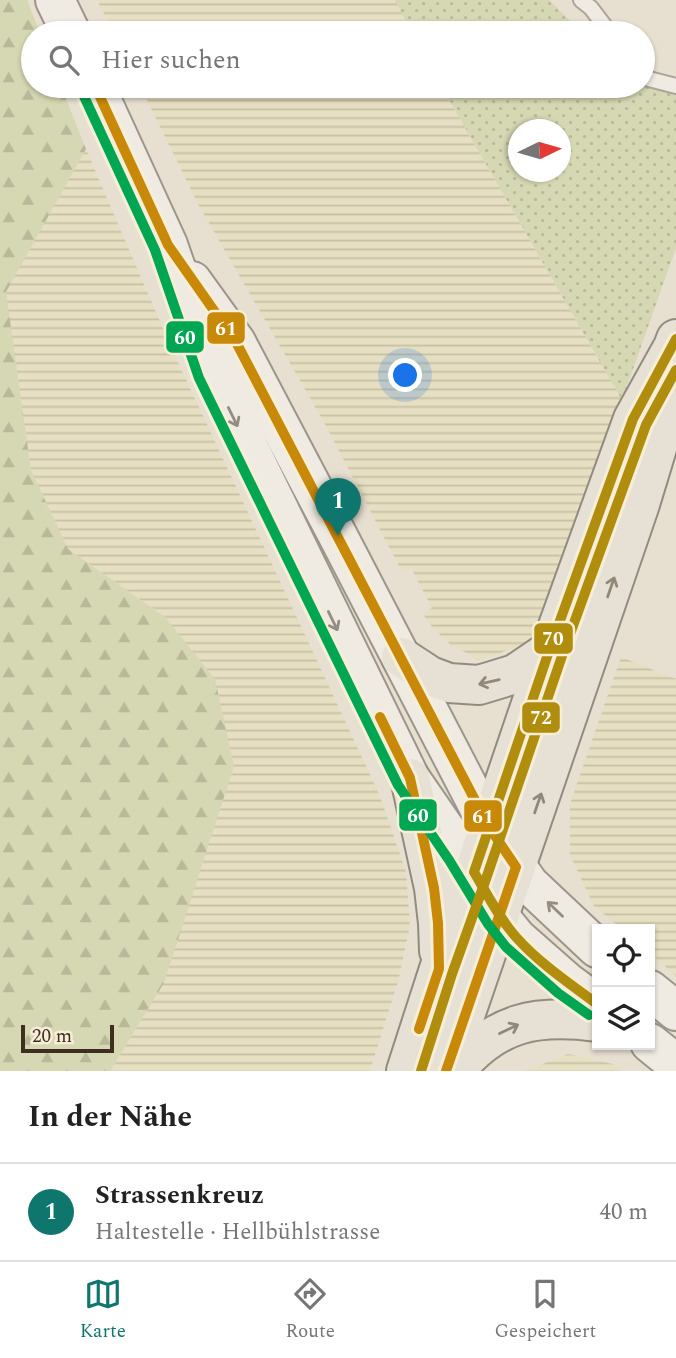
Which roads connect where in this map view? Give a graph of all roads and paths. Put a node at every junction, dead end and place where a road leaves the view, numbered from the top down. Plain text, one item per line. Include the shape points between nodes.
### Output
1 (55, 0) edge
2 (581, 0) edge
3 (65, 21) edge
4 (601, 21) edge
5 (655, 81) edge
6 (676, 86) edge
7 (101, 98) edge
8 (168, 245) junction
9 (674, 343) edge
10 (549, 651) junction
11 (401, 657) junction
12 (410, 778) junction
13 (489, 827) junction
14 (516, 867) junction
15 (474, 872) junction
16 (499, 916) junction
17 (592, 943) edge
18 (439, 969) junction
19 (655, 994) edge
20 (592, 1000) edge
21 (676, 1011) edge
22 (592, 1021) edge
23 (655, 1048) edge
24 (676, 1065) edge
25 (406, 1071) edge
26 (446, 1071) edge
27 (455, 1071) edge

1 - 3 main road
2 - 4 lane
5 - 6 lane
7 - 8 main road
8 - 11 main road via 236,342
8 -> 12 main road via 212,372
9 - 10 main road via 633,419
14 -> 9 main road via 664,425
10 -> 11 main road via 515,674 479,685 449,683
10 - 13 main road
11 - 13 main road
12 - 15 main road
12 - 18 main road via 434,888
13 - 14 main road
13 - 15 main road
14 - 16 main road
17 -> 14 main road
15 - 16 main road
15 - 18 main road
16 - 20 main road via 517,938
16 - 26 main road
18 - 25 main road
19 - 21 main road
27 -> 22 main road via 482,1044 527,1021
23 - 24 main road

